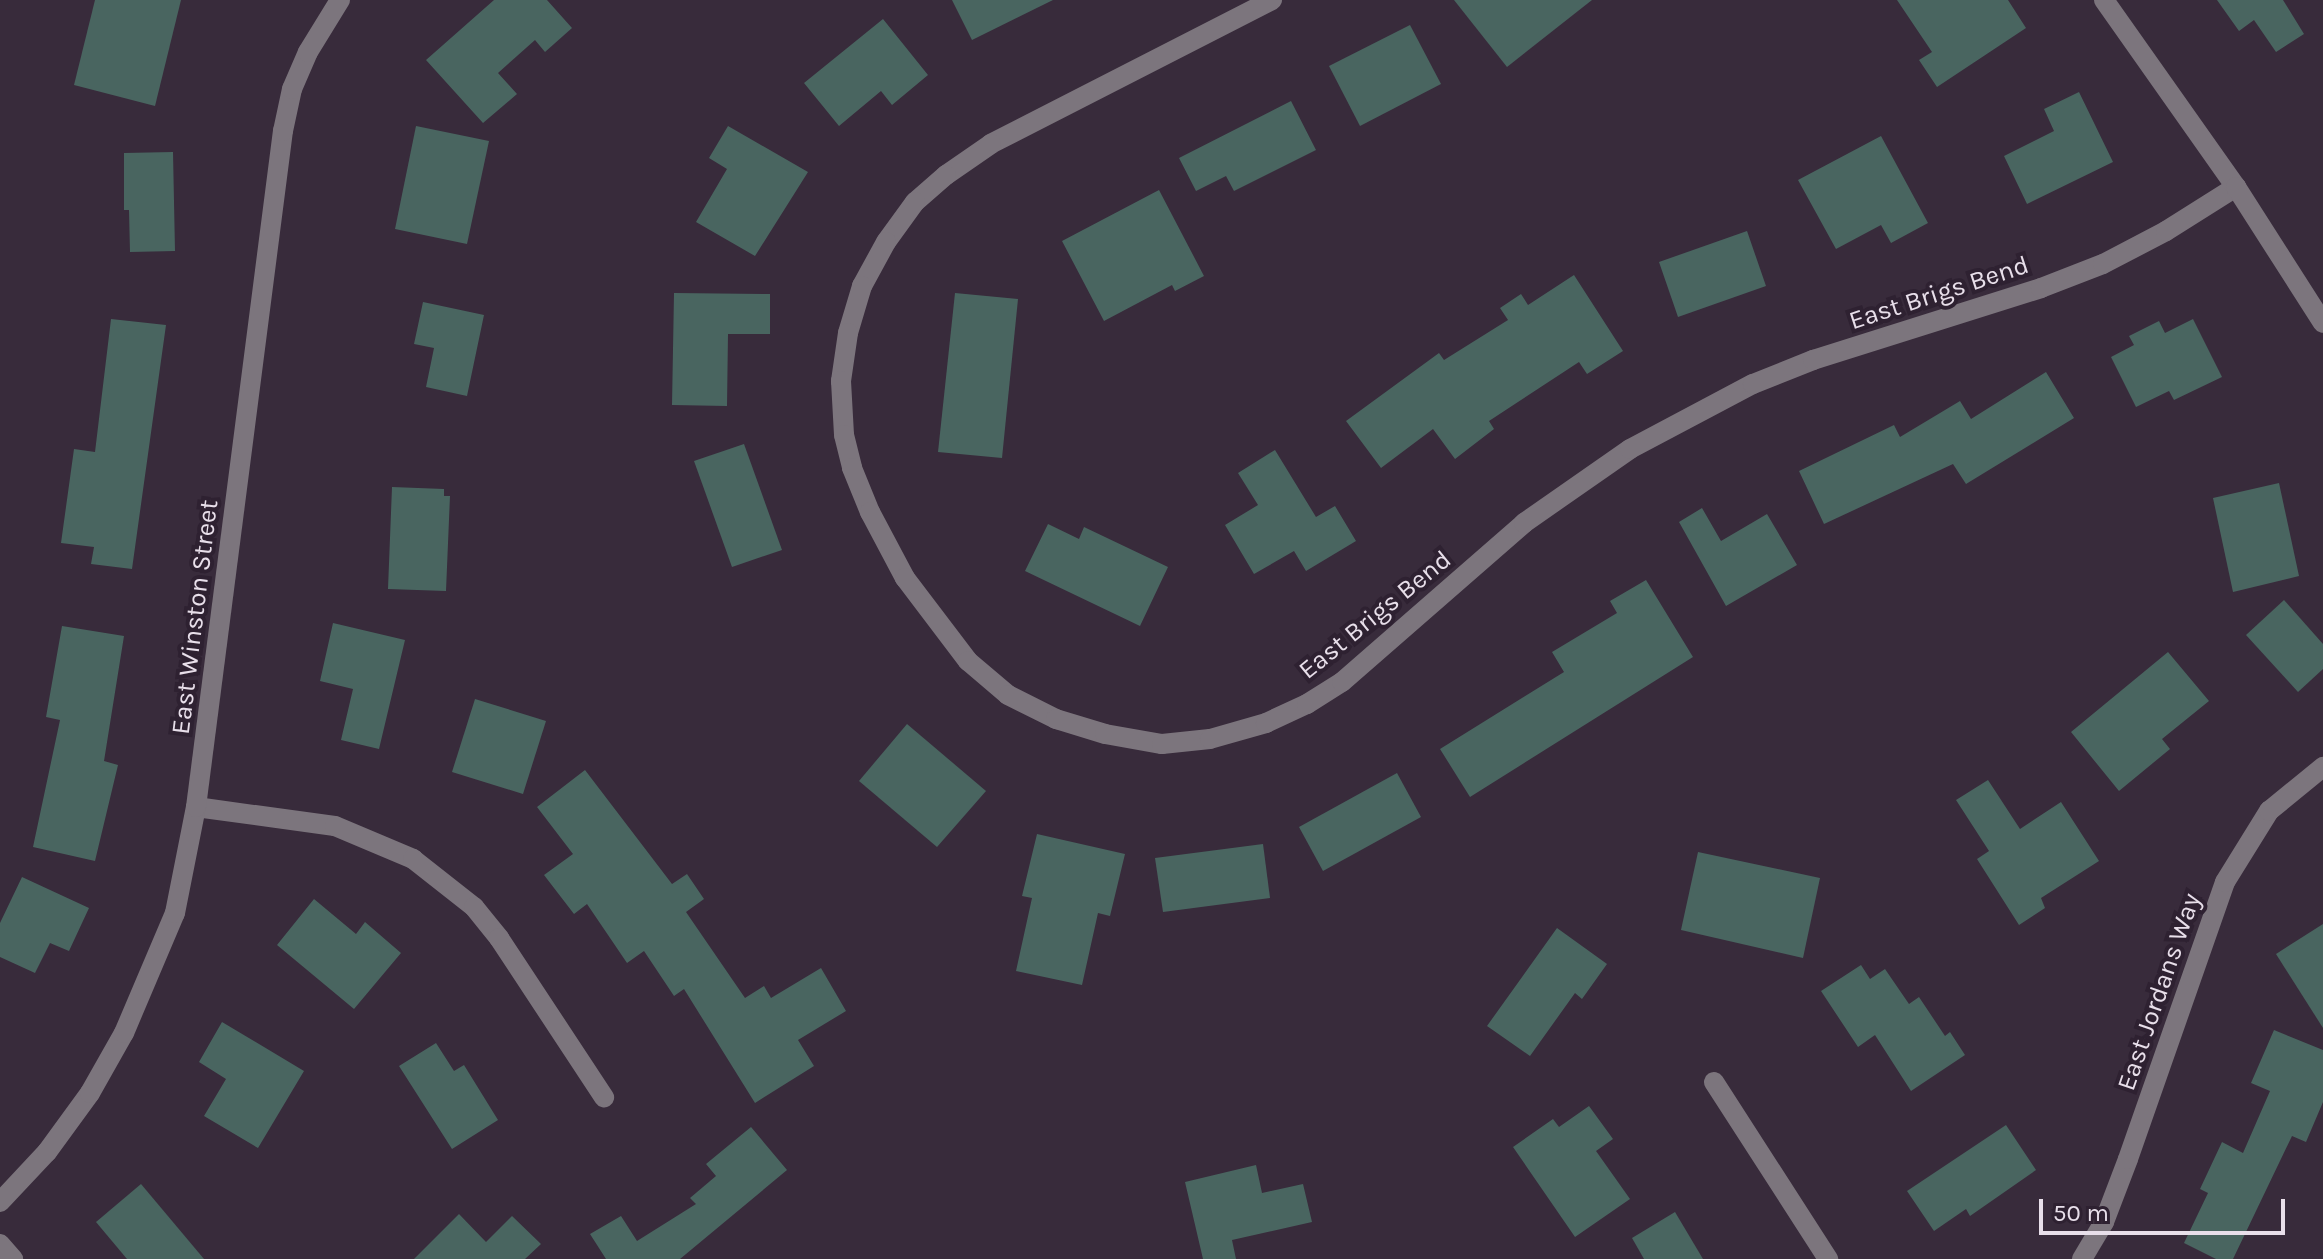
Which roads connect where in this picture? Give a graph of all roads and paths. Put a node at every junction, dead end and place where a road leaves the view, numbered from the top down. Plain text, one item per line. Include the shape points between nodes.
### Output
1 (340, 0) edge
2 (1272, 0) edge
3 (2104, 0) edge
4 (2236, 187) junction
5 (2323, 323) edge
6 (2323, 767) edge
7 (196, 807) junction
8 (1714, 1082) dead end
9 (604, 1097) dead end
10 (0, 1202) edge
11 (0, 1244) edge
12 (13, 1259) edge
13 (1828, 1259) edge
14 (2082, 1259) edge

1 - 7 street, East Winston Street via 308,52 292,89 283,131
2 - 4 street, East Brigs Bend via 991,144 946,175 915,202 886,242 862,286 848,333 841,381 844,435 870,512 905,578 968,661 1008,695 1056,719 1105,734 1162,744 1210,739 1307,704 1342,682 1524,523 1630,449 1753,384 1813,360 2103,264
3 - 4 street
4 - 5 street
6 - 14 street, East Jordans Way via 2269,811 2225,882 2128,1159 2104,1222
7 - 9 street via 335,826 424,867 474,907 499,938
7 - 10 street, East Winston Street via 175,913 124,1033 90,1093 47,1152
8 - 13 street
11 - 12 street

